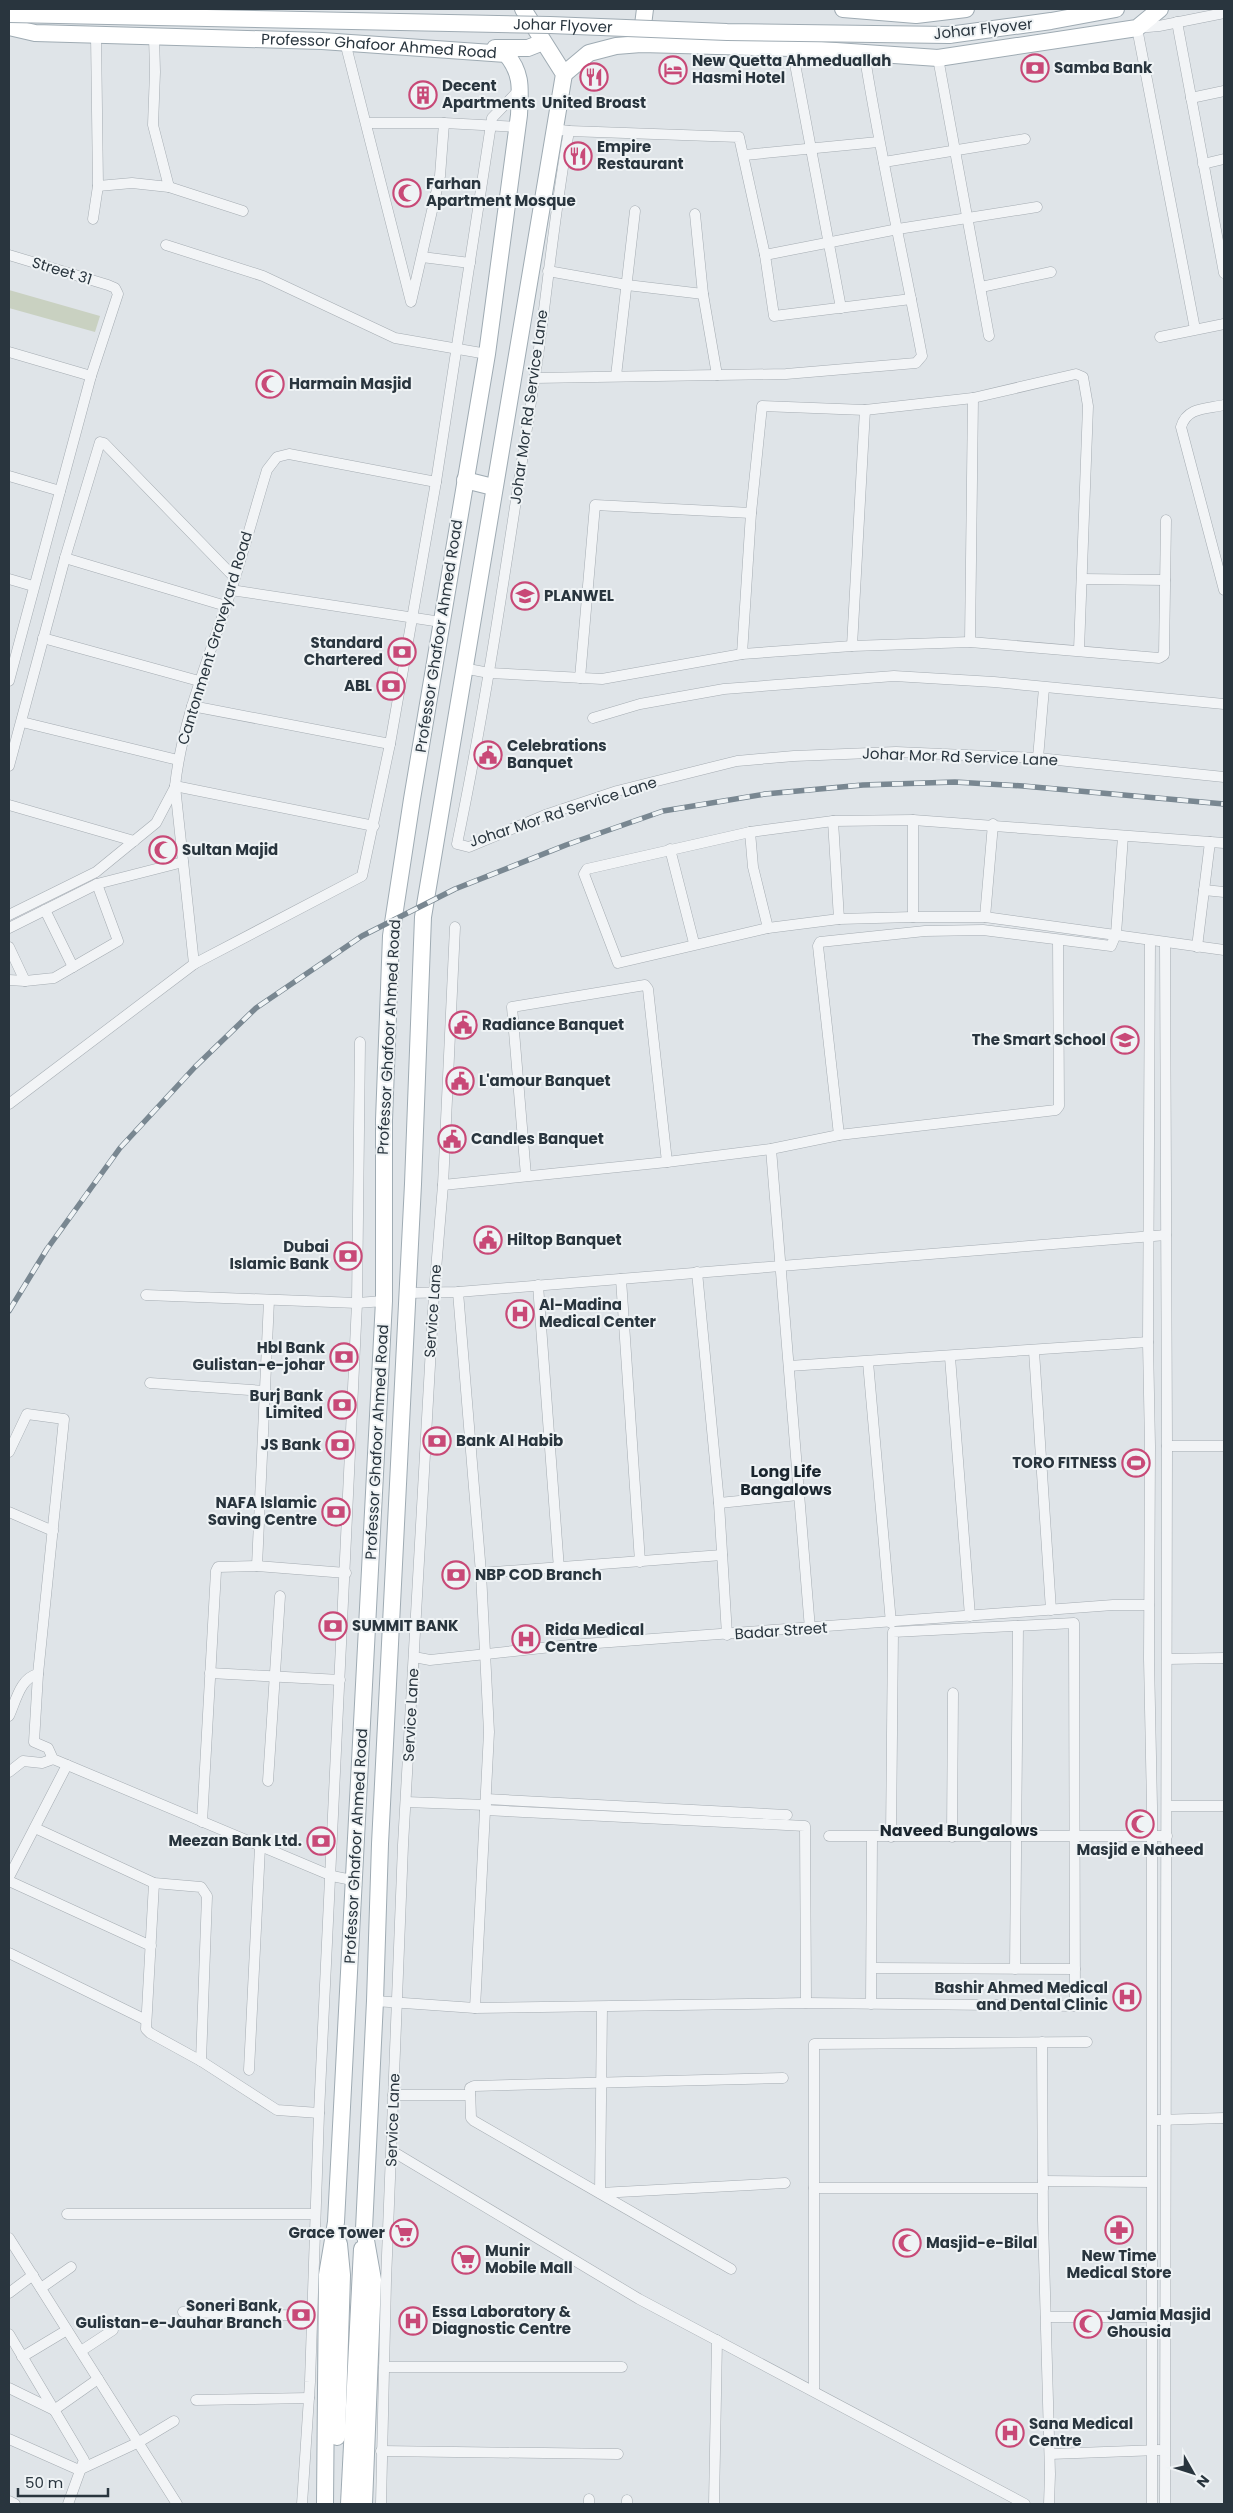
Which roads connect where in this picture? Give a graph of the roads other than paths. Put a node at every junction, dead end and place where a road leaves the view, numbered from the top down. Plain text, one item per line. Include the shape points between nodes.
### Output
1 (523, 9) edge
2 (645, 9) edge
3 (843, 9) edge
4 (966, 9) edge
5 (1116, 9) edge
6 (1160, 9) edge
7 (1224, 13) edge
8 (9, 14) edge
9 (1177, 22) junction
10 (9, 27) edge
11 (1137, 28) junction
12 (96, 35) junction
13 (154, 36) junction
14 (345, 42) junction
15 (543, 42) junction
16 (641, 44) junction
17 (428, 47) junction
18 (792, 48) junction
19 (864, 52) junction
20 (938, 58) junction
21 (564, 74) junction
22 (520, 89) junction
23 (1224, 90) edge
24 (1191, 98) junction
25 (444, 123) junction
26 (366, 124) junction
27 (491, 126) junction
28 (518, 127) junction
29 (561, 130) junction
30 (1025, 139) dead end
31 (878, 142) junction
32 (812, 150) junction
33 (955, 150) junction
34 (745, 156) junction
35 (1224, 159) edge
36 (884, 162) junction
37 (1203, 164) junction
38 (98, 186) junction
39 (170, 187) junction
40 (1037, 206) dead end
41 (243, 211) dead end
42 (635, 212) dead end
43 (695, 214) dead end
44 (968, 218) junction
45 (93, 219) dead end
46 (898, 229) junction
47 (1220, 233) edge
48 (828, 242) junction
49 (166, 245) dead end
50 (765, 254) junction
51 (9, 255) edge
52 (422, 257) junction
53 (532, 257) junction
54 (550, 260) junction
55 (470, 263) junction
56 (548, 271) junction
57 (1051, 272) dead end
58 (1224, 273) edge
59 (627, 285) junction
60 (981, 286) junction
61 (703, 294) junction
62 (911, 298) junction
63 (841, 308) junction
64 (1224, 324) edge
65 (1195, 328) junction
66 (989, 336) dead end
67 (1160, 338) dead end
68 (458, 348) junction
69 (9, 352) edge
70 (487, 354) junction
71 (717, 375) junction
72 (91, 376) junction
73 (616, 376) junction
74 (534, 378) junction
75 (973, 398) junction
76 (1224, 406) edge
77 (865, 410) junction
78 (9, 476) edge
79 (464, 480) junction
80 (436, 482) junction
81 (493, 487) junction
82 (60, 492) junction
83 (751, 513) junction
84 (1166, 520) dead end
85 (65, 558) junction
86 (235, 578) junction
87 (9, 579) edge
88 (1082, 579) junction
89 (1166, 580) junction
90 (33, 586) junction
91 (231, 590) junction
92 (1224, 590) edge
93 (226, 606) junction
94 (412, 618) junction
95 (441, 622) junction
96 (43, 638) junction
97 (970, 642) junction
98 (852, 646) junction
99 (1079, 650) junction
100 (742, 654) junction
101 (12, 660) edge
102 (463, 668) junction
103 (489, 673) junction
104 (580, 678) junction
105 (9, 681) edge
106 (199, 681) junction
107 (1044, 688) junction
108 (1224, 704) edge
109 (192, 706) junction
110 (593, 718) dead end
111 (22, 722) junction
112 (390, 744) junction
113 (1038, 758) junction
114 (178, 760) junction
115 (9, 766) edge
116 (1224, 777) edge
117 (175, 786) junction
118 (9, 805) edge
119 (913, 820) junction
120 (833, 821) junction
121 (993, 824) junction
122 (374, 826) junction
123 (750, 832) junction
124 (1123, 836) junction
125 (134, 841) junction
126 (1210, 842) junction
127 (1224, 843) edge
128 (670, 849) junction
129 (183, 862) junction
130 (97, 884) junction
131 (1204, 890) junction
132 (1224, 892) edge
133 (45, 910) junction
134 (9, 915) edge
135 (913, 917) junction
136 (986, 918) junction
137 (839, 919) junction
138 (455, 927) dead end
139 (9, 928) edge
140 (768, 928) junction
141 (1116, 934) junction
142 (1058, 940) junction
143 (1150, 941) junction
144 (694, 943) junction
145 (1165, 943) junction
146 (9, 947) edge
147 (1197, 947) junction
148 (1224, 950) edge
149 (194, 964) junction
150 (73, 967) junction
151 (9, 980) edge
152 (25, 981) junction
153 (360, 1042) dead end
154 (9, 1104) edge
155 (840, 1135) junction
156 (771, 1149) junction
157 (667, 1162) junction
158 (526, 1176) junction
159 (444, 1185) junction
160 (1166, 1235) junction
161 (1148, 1236) junction
162 (781, 1265) junction
163 (697, 1272) junction
164 (621, 1279) junction
165 (538, 1285) junction
166 (458, 1292) junction
167 (408, 1293) junction
168 (146, 1294) dead end
169 (434, 1294) junction
170 (270, 1300) junction
171 (384, 1301) junction
172 (357, 1303) junction
173 (1148, 1342) junction
174 (1034, 1352) junction
175 (950, 1357) junction
176 (868, 1362) junction
177 (789, 1366) junction
178 (150, 1383) dead end
179 (265, 1391) junction
180 (1167, 1446) junction
181 (1224, 1446) edge
182 (9, 1452) edge
183 (798, 1495) junction
184 (719, 1503) junction
185 (9, 1512) edge
186 (53, 1530) junction
187 (722, 1555) junction
188 (640, 1562) junction
189 (258, 1566) junction
190 (559, 1569) junction
191 (346, 1573) junction
192 (481, 1573) junction
193 (280, 1596) dead end
194 (1149, 1605) junction
195 (1052, 1610) junction
196 (970, 1616) junction
197 (891, 1623) junction
198 (1018, 1626) junction
199 (810, 1629) junction
200 (727, 1635) junction
201 (366, 1647) junction
202 (390, 1649) junction
203 (486, 1654) junction
204 (414, 1657) junction
205 (1224, 1658) edge
206 (1167, 1659) junction
207 (210, 1673) junction
208 (38, 1674) junction
209 (274, 1677) junction
210 (340, 1680) junction
211 (953, 1693) dead end
212 (9, 1716) edge
213 (53, 1759) junction
214 (67, 1765) junction
215 (9, 1772) edge
216 (268, 1781) dead end
217 (406, 1802) junction
218 (486, 1805) junction
219 (1167, 1806) junction
220 (1224, 1806) edge
221 (787, 1815) dead end
222 (202, 1822) junction
223 (35, 1828) junction
224 (829, 1836) dead end
225 (1152, 1836) junction
226 (1167, 1836) junction
227 (872, 1837) junction
228 (891, 1837) junction
229 (952, 1837) junction
230 (1016, 1837) junction
231 (1074, 1837) junction
232 (260, 1847) junction
233 (332, 1876) junction
234 (9, 1877) edge
235 (352, 1880) junction
236 (9, 1881) edge
237 (154, 1883) junction
238 (151, 1946) junction
239 (9, 1953) edge
240 (872, 1968) junction
241 (1015, 1969) junction
242 (1075, 1970) junction
243 (375, 2001) junction
244 (398, 2003) junction
245 (806, 2003) junction
246 (871, 2004) junction
247 (602, 2007) junction
248 (475, 2008) junction
249 (146, 2020) junction
250 (1042, 2042) junction
251 (1087, 2042) dead end
252 (201, 2061) junction
253 (249, 2070) dead end
254 (783, 2078) dead end
255 (601, 2083) junction
256 (393, 2095) junction
257 (470, 2095) junction
258 (319, 2113) junction
259 (1224, 2118) edge
260 (1151, 2120) junction
261 (1164, 2120) junction
262 (392, 2152) junction
263 (785, 2182) dead end
264 (1151, 2182) junction
265 (1043, 2184) junction
266 (814, 2188) junction
267 (600, 2193) junction
268 (67, 2214) dead end
269 (315, 2214) junction
270 (336, 2222) junction
271 (364, 2229) junction
272 (9, 2238) edge
273 (71, 2267) dead end
274 (731, 2269) dead end
275 (33, 2275) junction
276 (41, 2288) junction
277 (9, 2293) edge
278 (183, 2312) dead end
279 (312, 2316) junction
280 (1046, 2317) junction
281 (1152, 2317) junction
282 (68, 2330) junction
283 (113, 2330) dead end
284 (9, 2334) edge
285 (716, 2340) junction
286 (81, 2351) junction
287 (22, 2357) junction
288 (384, 2367) junction
289 (622, 2367) dead end
290 (98, 2378) junction
291 (9, 2388) edge
292 (814, 2391) junction
293 (308, 2398) junction
294 (196, 2400) dead end
295 (54, 2410) junction
296 (174, 2421) dead end
297 (9, 2439) edge
298 (139, 2442) junction
299 (1165, 2449) junction
300 (1152, 2450) junction
301 (381, 2451) junction
302 (618, 2454) dead end
303 (1050, 2454) junction
304 (80, 2470) junction
305 (9, 2502) edge
306 (15, 2504) edge
307 (68, 2504) edge
308 (177, 2504) edge
309 (302, 2504) edge
310 (325, 2504) edge
311 (334, 2504) edge
312 (349, 2504) edge
313 (364, 2504) edge
314 (381, 2504) edge
315 (714, 2504) edge
316 (1025, 2504) edge
317 (1049, 2504) edge
318 (1152, 2504) edge
319 (1165, 2504) edge

1 - 15 main road
2 - 16 main road
3 - 4 main road via 916,16
5 - 8 main road, Johar Flyover, bridge via 949,35
6 - 11 main road
7 - 9 street
9 - 11 street
9 - 24 street
10 - 12 main road, Professor Ghafoor Ahmed Road via 35,33
11 - 20 main road
11 - 65 street
12 - 13 main road, Professor Ghafoor Ahmed Road
12 - 38 street
13 - 14 main road, Professor Ghafoor Ahmed Road
13 - 39 street via 153,125
14 - 17 main road, Professor Ghafoor Ahmed Road
14 - 26 street
15 - 17 main road via 528,48
15 - 21 main road
16 - 18 main road
16 - 21 main road via 616,46 589,54
17 - 22 main road, Professor Ghafoor Ahmed Road via 506,54 516,66
18 - 19 main road
18 - 32 street
19 - 20 main road
19 - 31 street
20 - 33 street
21 - 29 main road
22 - 27 street via 492,118
22 - 28 main road, Professor Ghafoor Ahmed Road
23 - 24 street
24 - 37 street
25 - 26 street
25 - 27 street
25 - 52 street via 440,176
26 - 52 street via 411,302
27 - 28 street
27 - 55 street
28 - 70 main road, Professor Ghafoor Ahmed Road
29 - 34 street via 736,136 741,140
29 - 53 main road
29 - 54 street, Johar Mor Rd Service Lane
30 - 33 street
31 - 32 street
31 - 36 street
32 - 34 street
32 - 48 street
33 - 36 street
33 - 44 street
34 - 50 street
35 - 37 street
36 - 46 street
37 - 47 street
38 - 39 street via 132,183
38 - 45 street
39 - 41 street
40 - 44 street
42 - 59 street
43 - 61 street
44 - 46 street
44 - 60 street
46 - 48 street
46 - 62 street
47 - 58 street
48 - 50 street
48 - 63 street
49 - 68 street via 263,276 395,338
50 - 63 street via 774,316
51 - 72 street, Street 31 via 115,288 118,294
52 - 55 street
53 - 54 street
53 - 81 main road
54 - 56 street, Johar Mor Rd Service Lane
55 - 68 street
56 - 59 street
56 - 74 street, Johar Mor Rd Service Lane
57 - 60 street
59 - 61 street
59 - 73 street
60 - 66 street
61 - 71 street
62 - 63 street
62 - 71 street via 922,356 916,363 786,374
64 - 65 street
65 - 67 street
68 - 70 street
68 - 80 street
69 - 72 street
70 - 79 main road, Professor Ghafoor Ahmed Road
71 - 73 street
72 - 82 street
73 - 74 street
74 - 103 street, Johar Mor Rd Service Lane
75 - 77 street
75 - 88 street via 1076,374 1083,377 1088,406
75 - 97 street
76 - 92 street via 1190,411 1181,427
77 - 83 street via 762,406
77 - 98 street
78 - 82 street
79 - 81 main road
79 - 95 main road, Professor Ghafoor Ahmed Road
80 - 86 street, Cantonment Graveyard Road via 289,454 277,457 267,470
80 - 94 street
81 - 102 main road
82 - 90 street
83 - 100 street
83 - 104 street via 595,505
84 - 89 street
85 - 86 street via 100,442
85 - 93 street
85 - 96 street
86 - 91 street, Cantonment Graveyard Road
87 - 90 street
88 - 89 street
88 - 99 street
89 - 99 street via 1162,657
90 - 101 street
91 - 93 street, Cantonment Graveyard Road
91 - 94 street
93 - 106 street, Cantonment Graveyard Road
94 - 95 street
94 - 112 street
95 - 171 main road, Professor Ghafoor Ahmed Road via 391,936 384,1120
96 - 106 street
96 - 111 street
97 - 98 street
97 - 99 street
98 - 100 street
100 - 104 street via 602,679
101 - 105 street
102 - 103 street
102 - 167 main road via 423,916
103 - 104 street
103 - 113 street, Johar Mor Rd Service Lane via 457,844 469,846 545,815 617,791 737,761 896,752
106 - 109 street, Cantonment Graveyard Road
107 - 108 street
107 - 110 street via 894,676 724,689 640,704
107 - 113 street
109 - 112 street
109 - 114 street, Cantonment Graveyard Road
111 - 114 street
111 - 115 street
112 - 122 street
113 - 116 street, Johar Mor Rd Service Lane
114 - 117 street, Cantonment Graveyard Road
117 - 122 street
117 - 125 street via 156,823
117 - 129 street, Cantonment Graveyard Road
118 - 125 street
119 - 120 street
119 - 121 street
119 - 135 street
120 - 123 street
120 - 137 street
121 - 124 street
121 - 136 street
122 - 149 street via 362,876
123 - 128 street
123 - 140 street via 753,867
124 - 126 street
124 - 141 street
125 - 134 street via 96,872
126 - 127 street
126 - 131 street
128 - 144 street
128 - 144 street via 587,869 584,874 618,963
129 - 130 street
129 - 149 street, Cantonment Graveyard Road
130 - 133 street
130 - 150 street via 118,942
131 - 132 street
131 - 147 street
133 - 139 street
133 - 150 street
135 - 136 street
135 - 137 street
136 - 141 street
137 - 140 street
138 - 159 street, Service Lane
140 - 144 street
141 - 142 street via 1111,946
141 - 143 street
142 - 155 street via 1059,1106 1056,1110
142 - 155 street via 984,930 925,931 820,942
143 - 145 street
143 - 161 street
145 - 147 street
145 - 160 street
146 - 152 street
147 - 148 street
149 - 154 street
150 - 152 street via 54,978
151 - 152 street
153 - 172 street
155 - 156 street
156 - 157 street
156 - 162 street
157 - 158 street
157 - 158 street via 645,985 515,1006 511,1010
158 - 159 street
159 - 169 street, Service Lane
160 - 161 street
160 - 180 street
161 - 162 street
161 - 173 street
162 - 163 street
162 - 177 street
163 - 164 street
163 - 184 street
164 - 165 street
164 - 188 street
165 - 166 street
165 - 190 street
166 - 169 street
166 - 192 street
167 - 169 street
167 - 202 main road
168 - 170 street
169 - 204 street, Service Lane
170 - 172 street
170 - 179 street
171 - 172 street
171 - 201 main road, Professor Ghafoor Ahmed Road
172 - 191 street
173 - 174 street
173 - 194 street
174 - 175 street
174 - 195 street
175 - 176 street
175 - 196 street
176 - 177 street
176 - 197 street
177 - 183 street
178 - 179 street
179 - 189 street
180 - 181 street
180 - 206 street
182 - 186 street via 26,1414 64,1419
183 - 184 street
183 - 199 street
184 - 187 street
185 - 186 street
186 - 208 street
187 - 188 street
187 - 200 street
188 - 190 street
189 - 191 street
189 - 207 street via 224,1565 216,1571
190 - 192 street
191 - 210 street
192 - 203 street
193 - 209 street
194 - 195 street, Badar Street
194 - 225 street
195 - 196 street, Badar Street
196 - 197 street, Badar Street
197 - 199 street, Badar Street
198 - 228 street via 893,1632
198 - 230 street
198 - 231 street via 1074,1622
199 - 200 street, Badar Street
200 - 203 street, Badar Street
201 - 202 main road
201 - 235 main road, Professor Ghafoor Ahmed Road
202 - 243 main road
203 - 204 street, Badar Street via 430,1660
203 - 218 street via 489,1732
204 - 217 street, Service Lane
205 - 206 street
206 - 219 street
207 - 209 street
207 - 222 street
208 - 212 street via 24,1682
208 - 213 street via 34,1742 48,1748
209 - 210 street
209 - 216 street
210 - 233 street
211 - 229 street
213 - 214 street
213 - 215 street via 42,1763 23,1761
214 - 222 street
214 - 223 street
217 - 218 street
217 - 244 street, Service Lane
218 - 221 street
218 - 245 street via 805,1826
218 - 248 street
219 - 220 street
219 - 226 street
222 - 232 street
223 - 234 street
223 - 237 street
224 - 227 street
225 - 226 street
225 - 231 street
225 - 260 street
226 - 261 street
227 - 228 street
227 - 240 street
228 - 229 street
229 - 230 street
230 - 231 street
230 - 241 street
231 - 242 street
232 - 233 street
232 - 253 street
233 - 235 street
233 - 258 street
235 - 270 main road, Professor Ghafoor Ahmed Road
236 - 238 street
237 - 238 street
237 - 252 street via 202,1887 207,1896
238 - 249 street
239 - 249 street
240 - 241 street
240 - 246 street
241 - 242 street
242 - 246 street via 1075,2006
243 - 244 street
243 - 271 main road
244 - 248 street
244 - 256 street, Service Lane
245 - 246 street
245 - 247 street
247 - 248 street
247 - 255 street
249 - 252 street via 150,2034
250 - 251 street
250 - 265 street
250 - 266 street via 814,2044
252 - 258 street via 277,2110
254 - 255 street
255 - 257 street via 474,2086 470,2088
255 - 267 street
256 - 257 street
256 - 262 street, Service Lane
257 - 267 street via 471,2118 474,2121
258 - 269 street
259 - 261 street
260 - 261 street
260 - 264 street
261 - 299 street
262 - 285 street via 639,2299
262 - 288 street, Service Lane
263 - 267 street
264 - 265 street
264 - 281 street
265 - 266 street
265 - 280 street
266 - 292 street
267 - 274 street
268 - 269 street
269 - 279 street
270 - 310 main road, Professor Ghafoor Ahmed Road via 328,2275
270 - 311 main road via 342,2275
271 - 312 main road
271 - 313 main road via 373,2280
272 - 275 street
273 - 276 street
275 - 276 street
275 - 277 street
276 - 282 street
278 - 279 street
279 - 293 street
280 - 281 street
280 - 303 street
281 - 300 street
282 - 286 street
282 - 287 street
283 - 286 street
284 - 287 street
285 - 292 street
285 - 315 street
286 - 290 street
287 - 295 street
288 - 289 street
288 - 301 street, Service Lane
290 - 295 street
290 - 298 street
291 - 295 street
292 - 316 street
293 - 294 street
293 - 309 street
295 - 304 street via 84,2460
296 - 298 street
297 - 304 street
298 - 304 street
298 - 308 street
299 - 300 street
299 - 319 street
300 - 303 street
300 - 318 street
301 - 302 street
301 - 314 street, Service Lane
303 - 317 street
304 - 307 street
305 - 306 street

